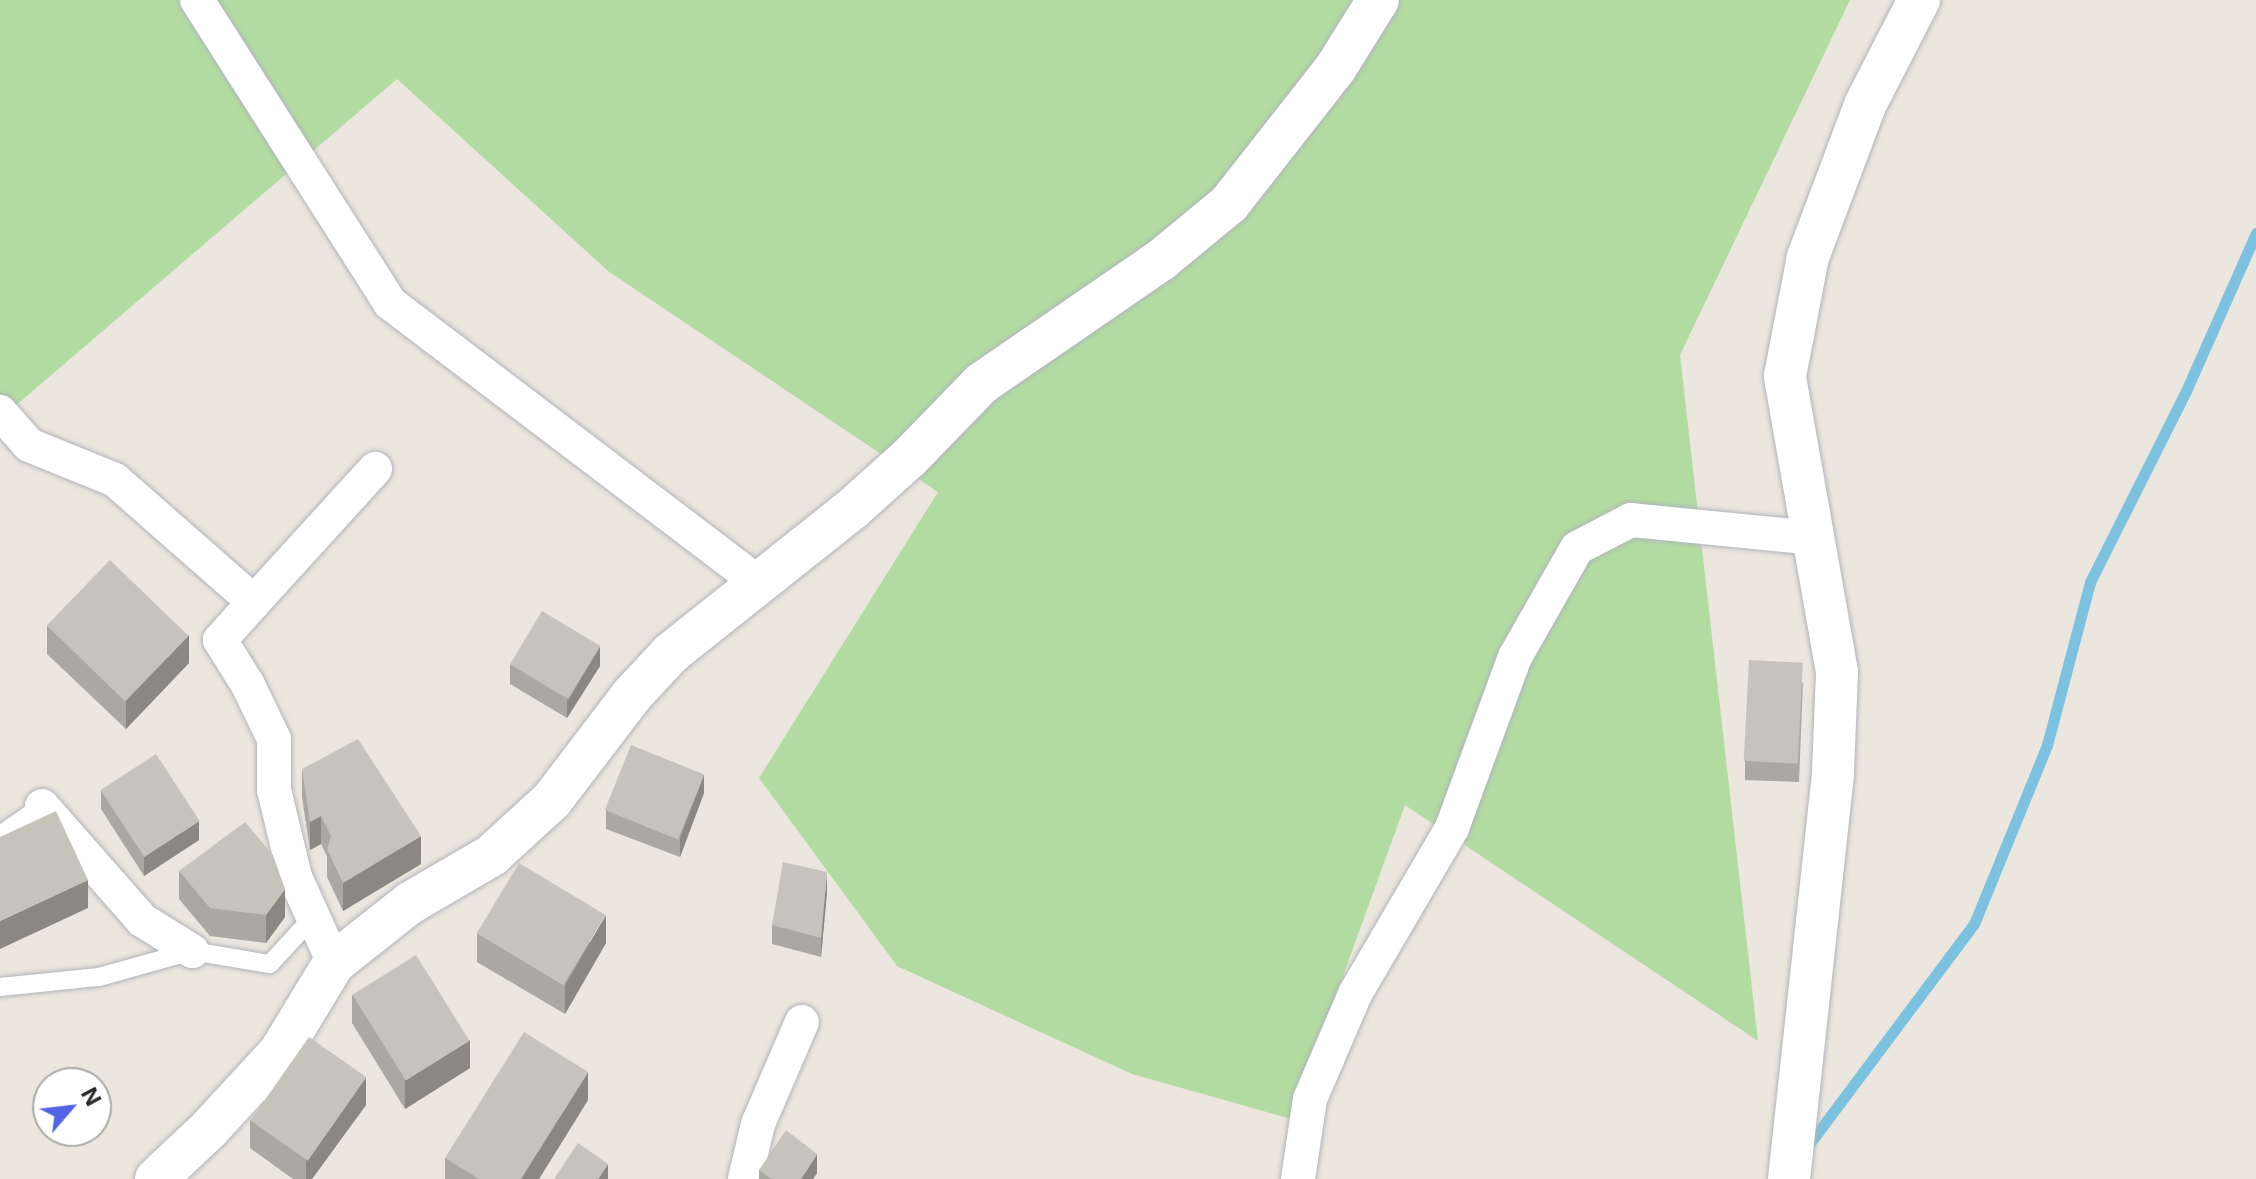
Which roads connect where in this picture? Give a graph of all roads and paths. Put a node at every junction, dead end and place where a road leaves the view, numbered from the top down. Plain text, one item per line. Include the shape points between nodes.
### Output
1 (197, 0) edge
2 (1378, 0) edge
3 (1919, 0) edge
4 (0, 412) edge
5 (375, 469) dead end
6 (1814, 538) junction
7 (759, 583) junction
8 (254, 602) junction
9 (42, 806) joint
10 (0, 835) edge
11 (313, 917) junction
12 (192, 951) junction
13 (334, 963) junction
14 (0, 987) edge
15 (802, 1022) dead end
16 (156, 1179) edge
17 (745, 1179) edge
18 (1298, 1179) edge
19 (1789, 1179) edge

1 - 7 street via 390,303
2 - 7 street via 1335,69 1229,204 1161,260 982,383 909,458
3 - 6 street via 1865,105 1808,257 1785,376
4 - 8 street via 29,445 115,480
5 - 8 street
6 - 18 street via 1631,520 1577,548 1515,657 1452,828 1355,994 1310,1099
6 - 19 street via 1837,672 1833,772
7 - 13 street via 671,653 552,800 492,855 410,903
8 - 11 street via 220,640 274,739 274,790 295,877
9 - 10 lane
9 - 12 street via 142,920
11 - 12 lane via 270,964
11 - 13 street
12 - 14 lane via 99,977
13 - 16 street via 280,1052
15 - 17 street via 758,1124

